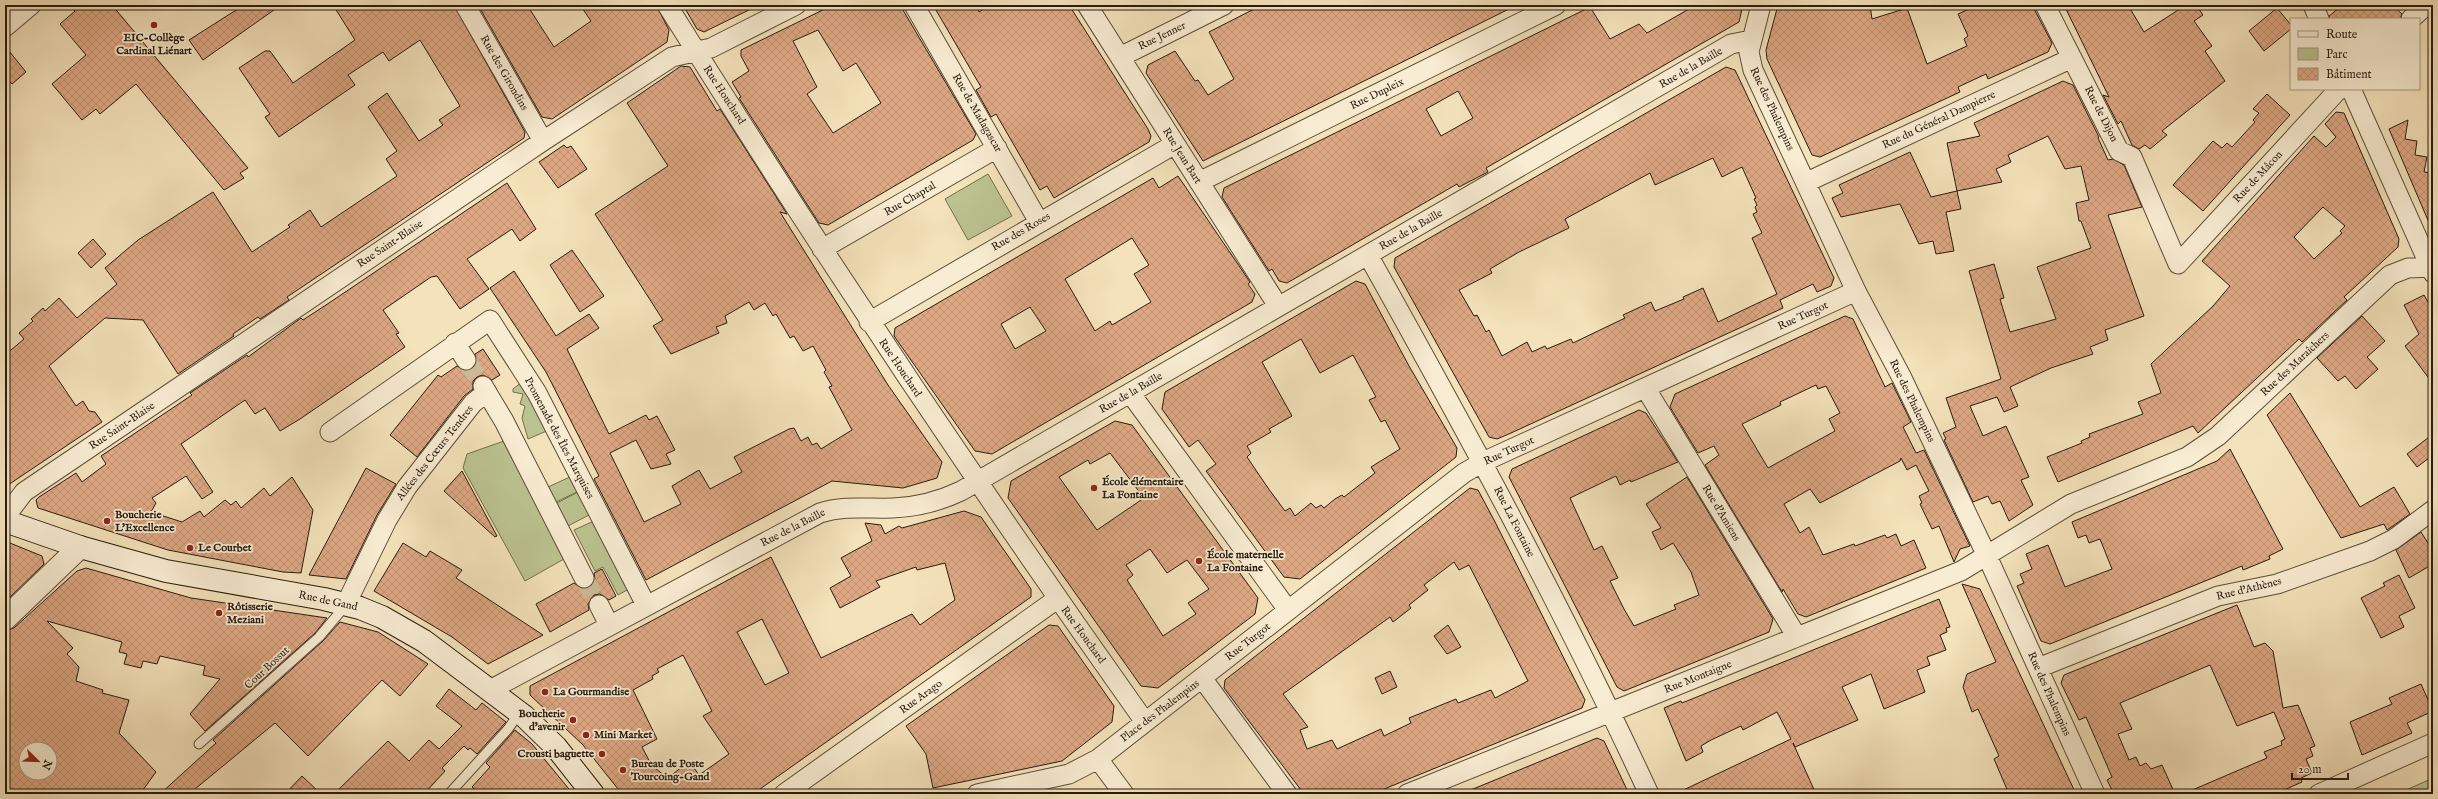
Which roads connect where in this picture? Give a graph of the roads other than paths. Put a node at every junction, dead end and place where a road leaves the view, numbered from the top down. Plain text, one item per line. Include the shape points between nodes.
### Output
1 (31, 5) edge
2 (465, 5) edge
3 (667, 5) edge
4 (796, 5) edge
5 (914, 5) edge
6 (1088, 5) edge
7 (1224, 5) edge
8 (1556, 5) edge
9 (1760, 5) edge
10 (2045, 5) edge
11 (2313, 5) edge
12 (2426, 5) edge
13 (2319, 18) edge
14 (2412, 18) edge
15 (5, 27) edge
16 (1751, 40) junction
17 (696, 51) junction
18 (1122, 56) junction
19 (2072, 58) junction
20 (2338, 90) edge
21 (2350, 90) edge
22 (543, 141) junction
23 (1175, 144) junction
24 (997, 148) junction
25 (1199, 182) junction
26 (1807, 182) junction
27 (1039, 222) junction
28 (822, 250) junction
29 (1368, 254) junction
30 (2178, 264) joint
31 (2432, 269) edge
32 (1856, 291) junction
33 (1278, 306) junction
34 (869, 322) junction
35 (455, 343) junction
36 (466, 360) tunnel mouth
37 (1646, 389) junction
38 (1132, 394) junction
39 (330, 432) dead end
40 (1483, 462) junction
41 (977, 483) junction
42 (2433, 510) edge
43 (5, 517) edge
44 (5, 521) edge
45 (80, 547) junction
46 (1987, 556) junction
47 (584, 578) tunnel mouth
48 (1057, 599) junction
49 (346, 604) junction
50 (599, 605) tunnel mouth
51 (646, 605) junction
52 (1288, 610) junction
53 (5, 619) edge
54 (609, 625) junction
55 (1797, 637) junction
56 (2038, 668) junction
57 (1202, 678) junction
58 (490, 690) junction
59 (520, 712) junction
60 (1611, 712) junction
61 (1145, 722) junction
62 (2433, 743) edge
63 (199, 744) dead end
64 (1098, 759) junction
65 (449, 794) edge
66 (593, 794) edge
67 (784, 794) edge
68 (977, 794) edge
69 (1124, 794) edge
70 (1286, 794) edge
71 (1407, 794) edge
72 (1649, 794) edge
73 (2095, 794) edge
74 (2319, 794) edge

1 - 15 street
2 - 22 street, Rue des Girondins
3 - 17 street, Rue Houchard
4 - 17 street, Rue Saint-Blaise via 721,43
5 - 24 street, Rue de Madagascar
6 - 18 street, Rue Jean Bart
7 - 18 street, Rue Jenner
8 - 25 street, Rue Dupleix
9 - 16 street, Rue des Phalempins
10 - 19 street, Rue de Dijon
11 - 13 street
12 - 14 street
16 - 26 street, Rue des Phalempins via 1750,57 1754,70
16 - 29 street, Rue de la Baille via 1731,44
17 - 22 street, Rue Saint-Blaise via 672,57
17 - 28 street, Rue Houchard
18 - 23 street, Rue Jean Bart
19 - 26 street, Rue du Général Dampierre
19 - 30 street, Rue de Dijon via 2119,151 2132,158
20 - 30 street, Rue de Mâcon
21 - 31 street, Rue des Maraîchers
22 - 43 street, Rue Saint-Blaise via 24,492
23 - 25 street, Rue Jean Bart
23 - 27 street, Rue des Roses
24 - 27 street, Rue de Madagascar
24 - 28 street, Rue Chaptal
25 - 33 street, Rue Jean Bart
26 - 32 street, Rue des Phalempins
27 - 34 street, Rue des Roses
28 - 34 street, Rue Houchard
29 - 33 street, Rue de la Baille
29 - 40 street, Rue La Fontaine
31 - 46 street, Rue des Maraîchers via 2408,268 2390,275 2203,448 2187,457 2071,504
32 - 37 street, Rue Turgot
32 - 46 street, Rue des Phalempins via 1902,378
33 - 38 street, Rue de la Baille
34 - 41 street, Rue Houchard
35 - 36 street
35 - 39 street, Promenade des Îles Marquises
35 - 51 street, Promenade des Îles Marquises via 490,320 542,401
37 - 40 street, Rue Turgot
37 - 55 street, Rue d'Amiens
38 - 41 street, Rue de la Baille
38 - 52 street
40 - 52 street, Rue Turgot via 1464,473
40 - 60 street, Rue La Fontaine
41 - 48 street, Rue Houchard
41 - 51 street, Rue de la Baille via 950,496 920,505 841,508 820,513
42 - 56 street, Rue d'Athènes via 2394,539 2370,551 2264,588 2218,596
44 - 45 main road, Rue de Gand
45 - 49 main road, Rue de Gand via 184,575
45 - 53 main road
46 - 55 street, Rue Montaigne via 1961,571
46 - 56 street, Rue des Phalempins
47 - 49 street, Allées des Cœurs Tendres via 485,389 402,494
48 - 61 street, Rue Houchard
48 - 67 street, Rue Arago
49 - 58 main road, Rue de Gand via 382,617 408,631
49 - 63 lane, Cour Bossut via 320,637
50 - 54 street
51 - 54 street, Rue de la Baille
52 - 57 street, Rue Turgot
54 - 58 street, Rue de la Baille
55 - 60 street, Rue Montaigne
56 - 73 street, Rue des Phalempins
57 - 61 street, Place des Phalempins
57 - 70 street, Place des Phalempins
58 - 59 main road, Rue de Gand
59 - 65 lane via 508,729
59 - 66 main road, Rue de Gand via 556,747
60 - 71 street, Rue Montaigne
60 - 72 street, Rue La Fontaine
61 - 64 street, Place des Phalempins
62 - 74 street
64 - 68 street, Place des Phalempins via 1069,774
64 - 69 street

